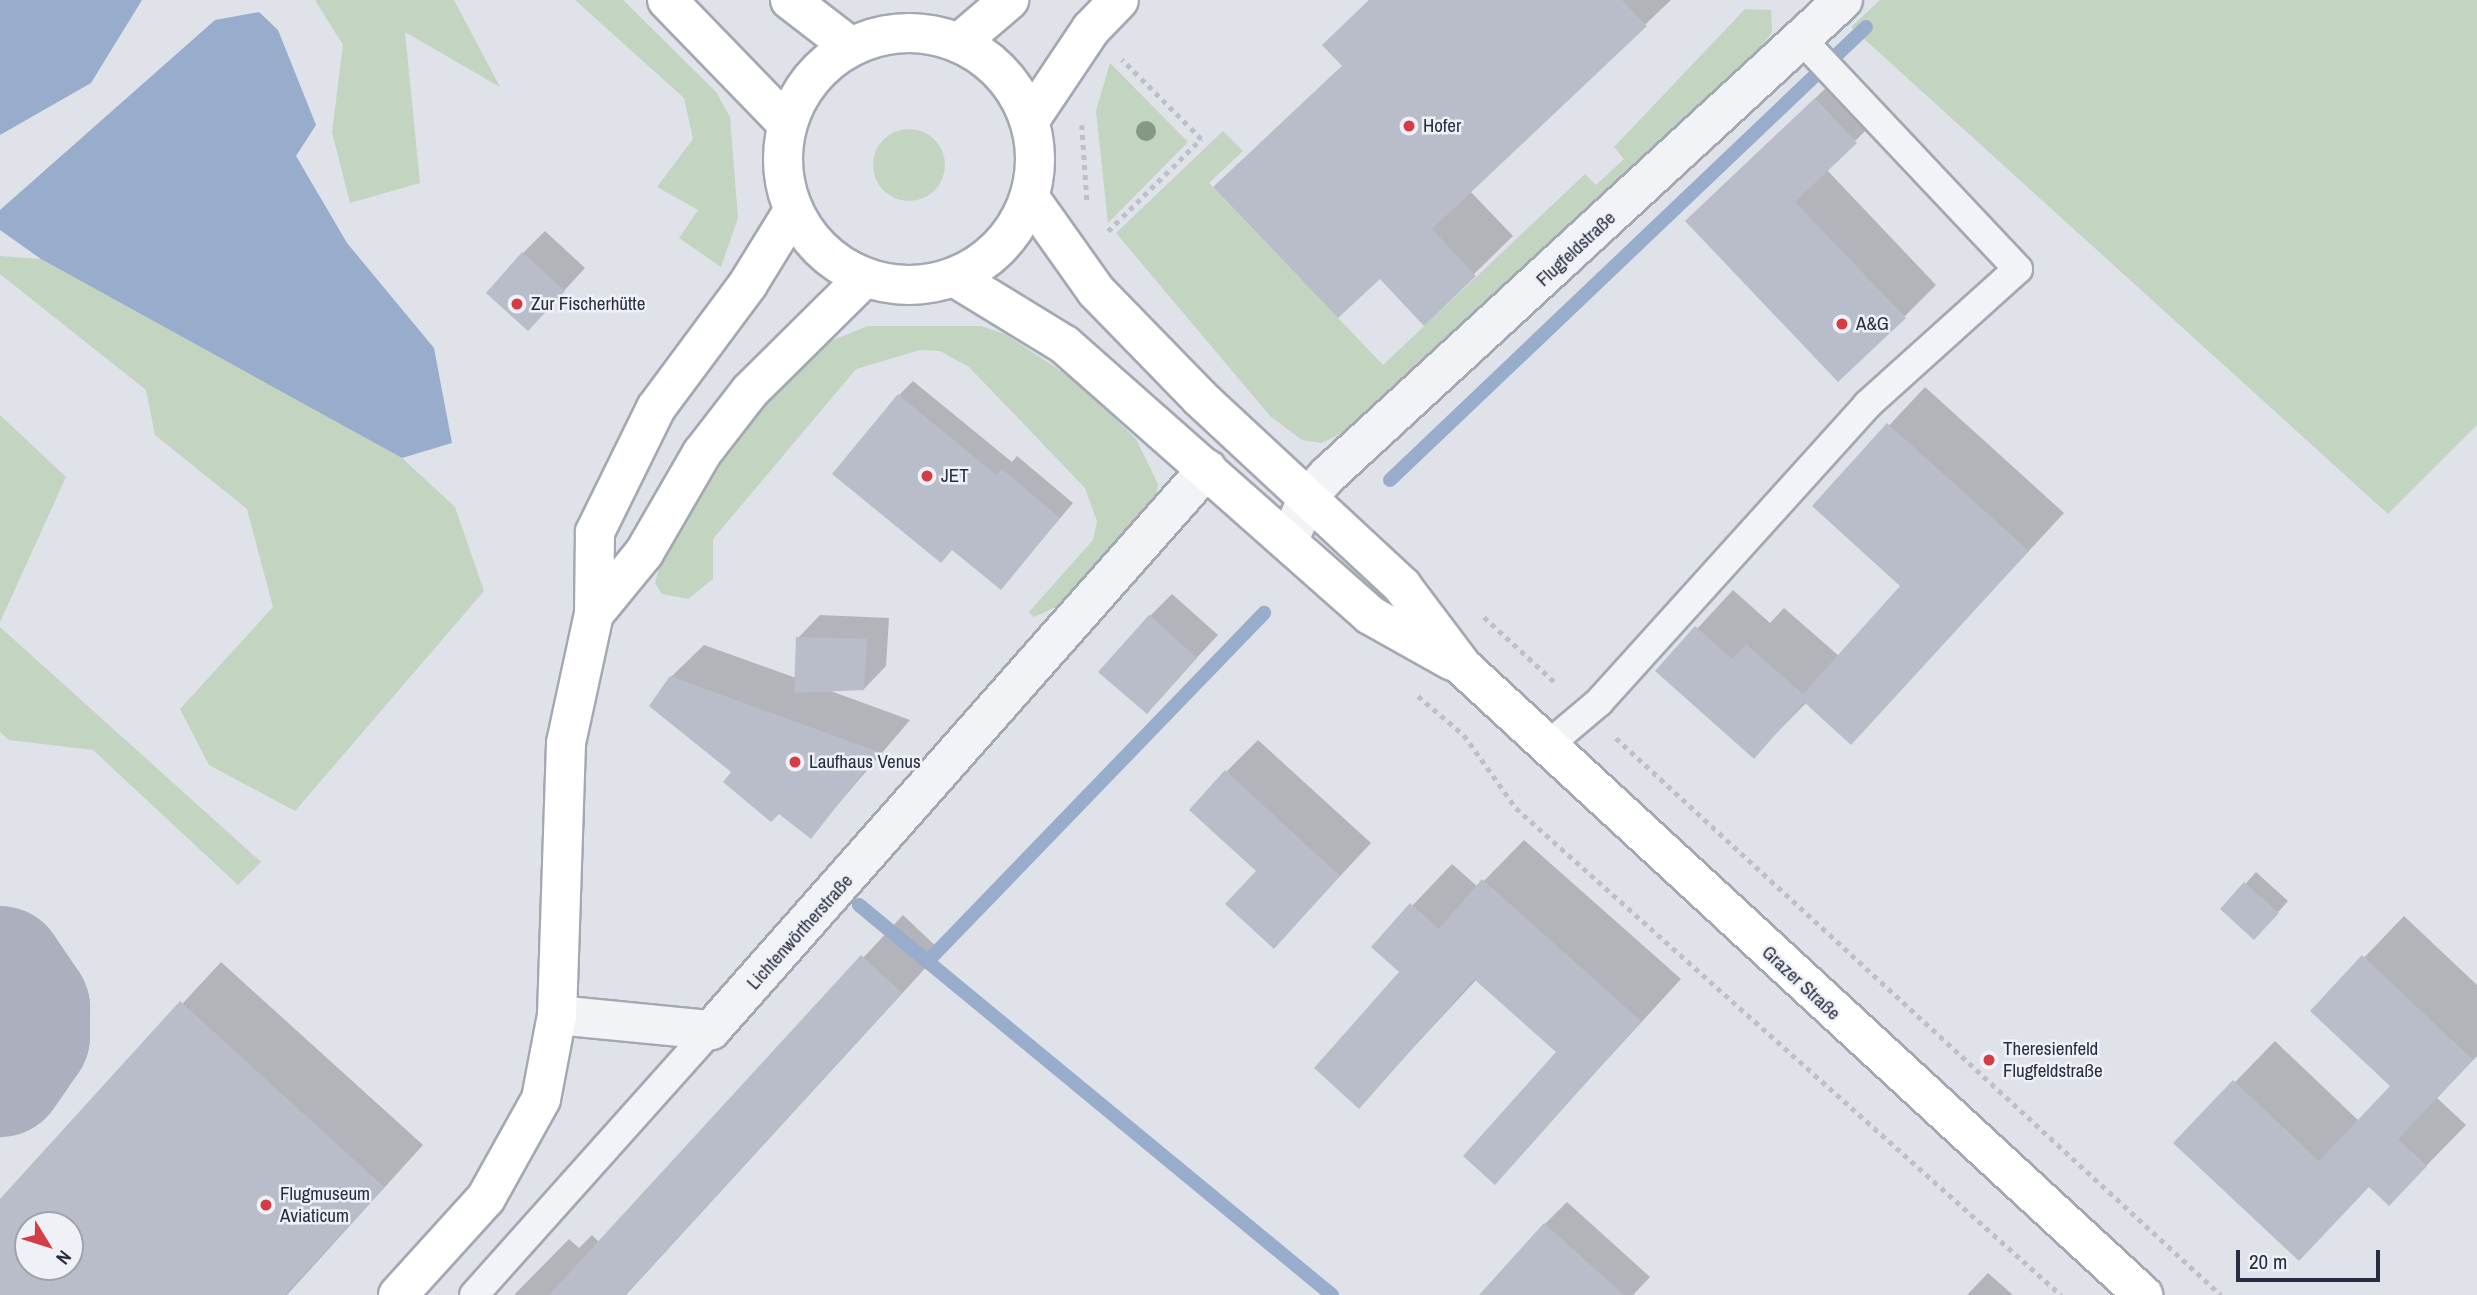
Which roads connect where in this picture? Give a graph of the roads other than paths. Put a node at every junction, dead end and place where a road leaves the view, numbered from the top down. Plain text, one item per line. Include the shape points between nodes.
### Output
1 (667, 0) edge
2 (790, 0) edge
3 (1009, 0) edge
4 (1119, 0) edge
5 (1824, 37) edge
6 (960, 42) junction
7 (850, 47) junction
8 (1030, 120) junction
9 (788, 124) junction
10 (1030, 198) junction
11 (793, 211) junction
12 (954, 277) junction
13 (864, 278) junction
14 (1207, 469) junction
15 (1308, 496) junction
16 (1288, 542) junction
17 (594, 614) junction
18 (1463, 667) junction
19 (1547, 746) junction
20 (557, 1015) junction
21 (711, 1030) junction
22 (398, 1295) edge
23 (474, 1295) edge
24 (2143, 1295) edge

1 - 9 main road
2 - 7 main road
3 - 6 main road
4 - 8 main road via 1090,29
5 - 15 street, Flugfeldstraße
5 - 19 lane via 2018,269 1867,405 1599,702
6 - 7 main road via 887,33
6 - 8 main road via 992,62
7 - 9 main road via 801,92
8 - 10 main road via 1036,154
9 - 11 main road via 783,166
10 - 12 main road via 1012,232 987,259
10 - 15 main road via 1096,290 1199,398
11 - 13 main road via 812,240
11 - 17 main road via 748,284 656,408 595,532
12 - 13 main road via 912,286
12 - 14 main road via 1065,345
13 - 17 main road via 750,391 702,453 644,553
14 - 16 main road
14 - 21 street, Lichtenwörtherstraße
15 - 16 street
15 - 18 main road via 1402,586
16 - 18 main road via 1370,615
17 - 20 main road via 566,743
18 - 19 main road, Grazer Straße
19 - 24 main road, Grazer Straße
20 - 21 street
20 - 22 main road via 541,1099 486,1198
21 - 23 lane

